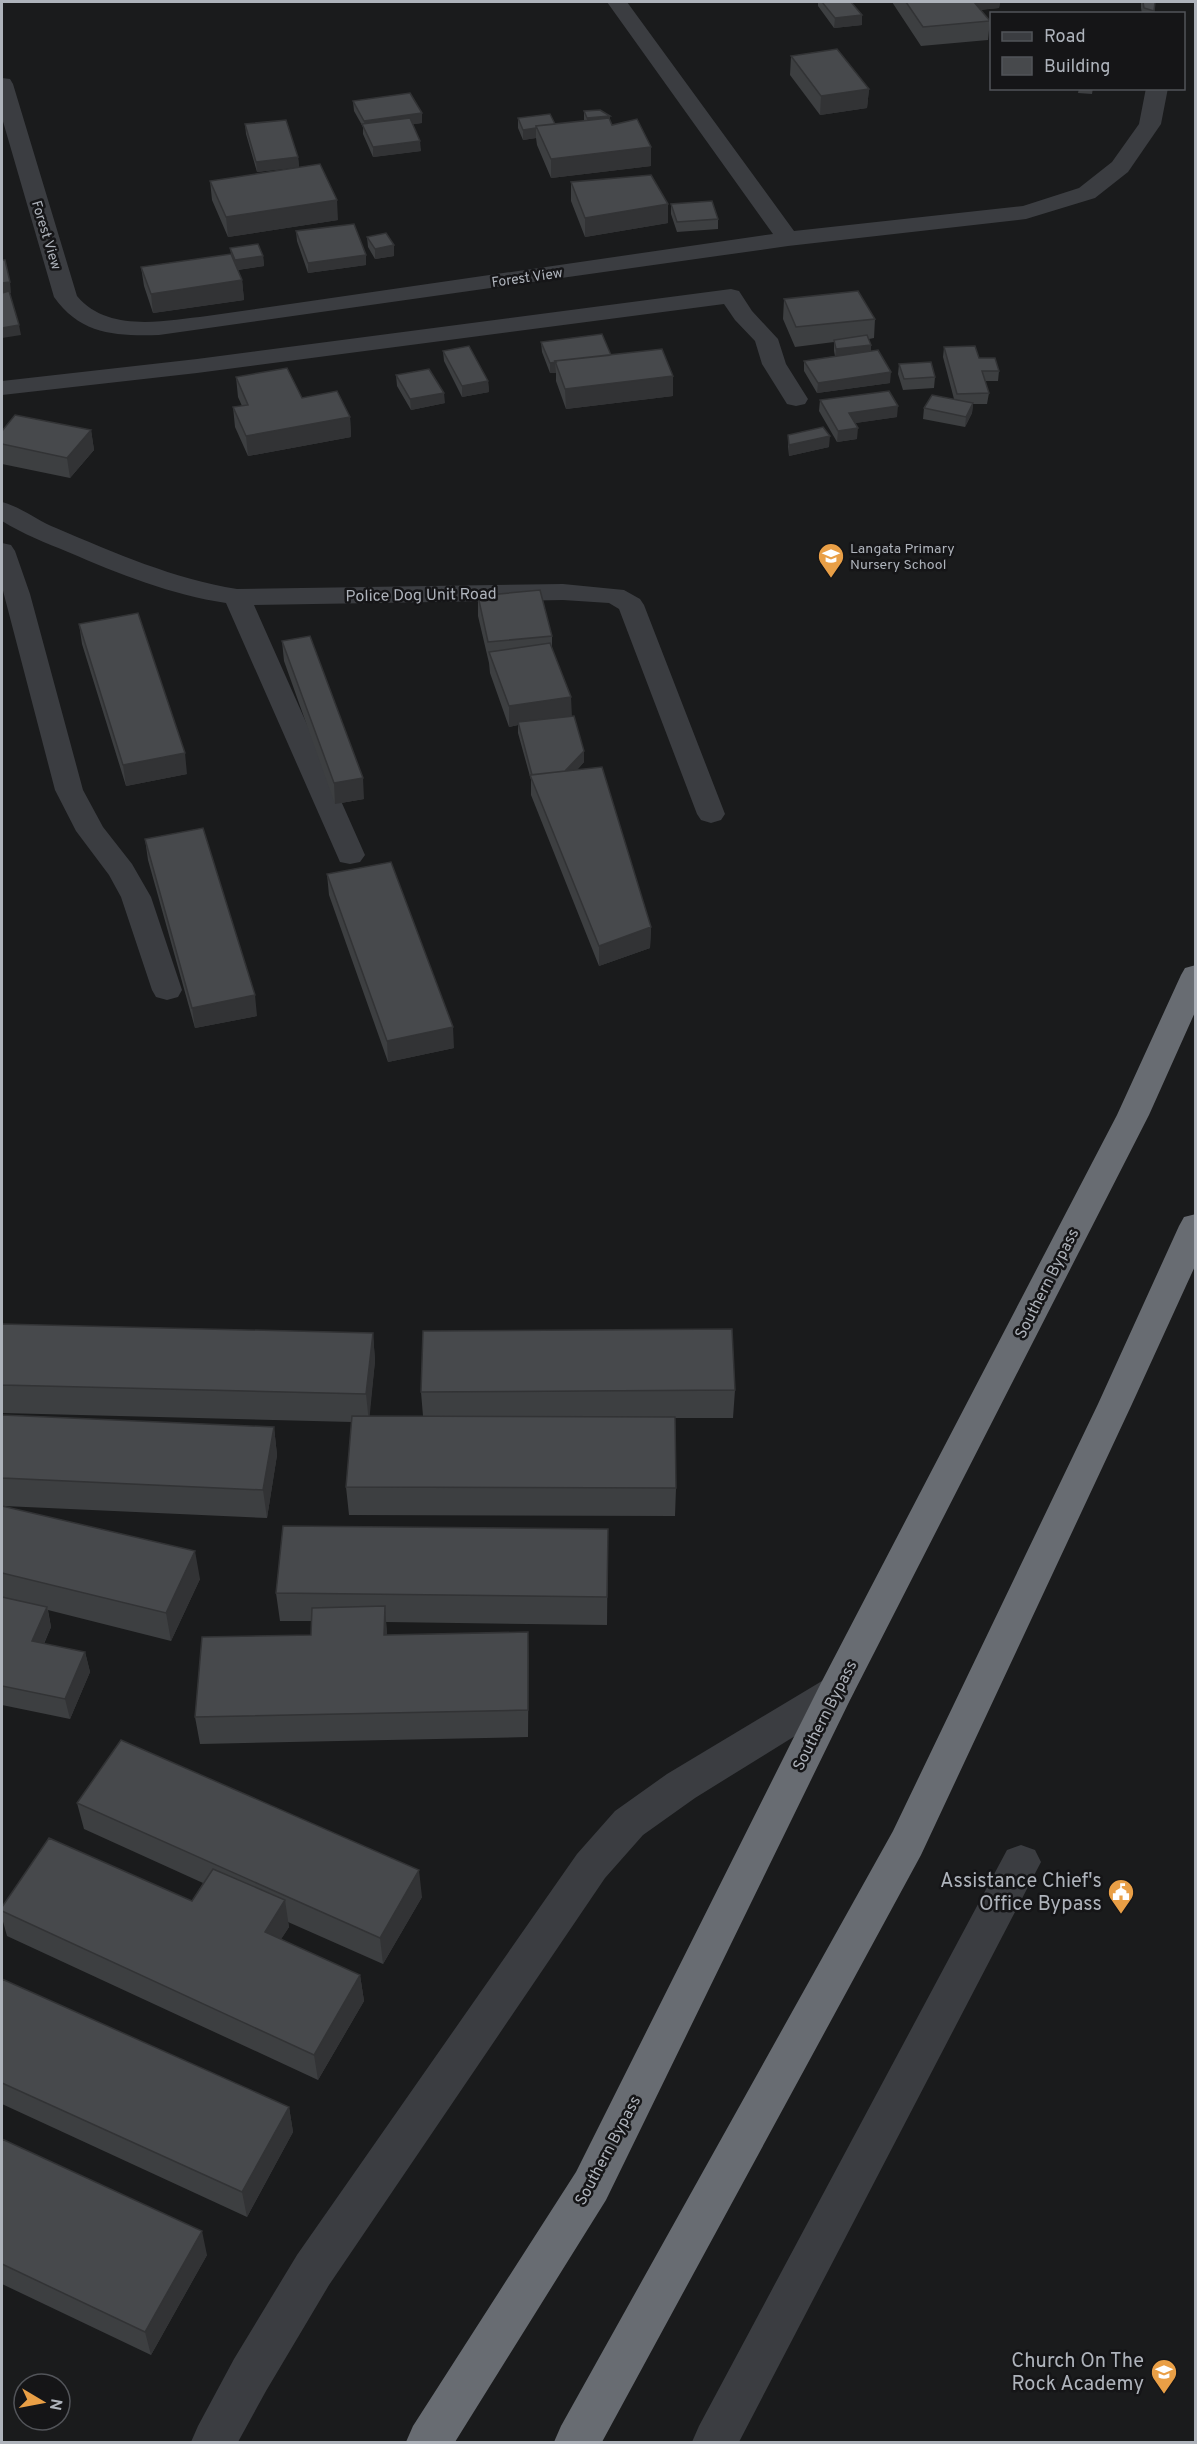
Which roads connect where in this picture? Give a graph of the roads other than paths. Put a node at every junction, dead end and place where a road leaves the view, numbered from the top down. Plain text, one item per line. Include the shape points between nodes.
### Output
1 (617, 2) edge
2 (2, 84) edge
3 (1157, 90) edge
4 (788, 239) junction
5 (2, 388) edge
6 (796, 399) dead end
7 (2, 510) edge
8 (2, 551) edge
9 (237, 597) junction
10 (711, 814) dead end
11 (350, 855) dead end
12 (1196, 975) edge
13 (167, 990) dead end
14 (1196, 1226) edge
15 (835, 1692) junction
16 (1021, 1862) dead end
17 (214, 2442) edge
18 (429, 2442) edge
19 (578, 2442) edge
20 (715, 2442) edge

1 - 4 street
2 - 4 street, Forest View via 66,297 79,313 105,325 168,328
3 - 4 street, Forest View via 1150,124 1120,167 1087,193 1026,212
5 - 6 street via 731,296 766,339 774,364
7 - 9 street, Police Dog Unit Road via 46,535 106,559 198,591
8 - 13 street via 69,790 90,831 122,871 136,897
9 - 10 street, Police Dog Unit Road via 505,592 615,596 631,605
9 - 11 street
12 - 15 highway, Southern Bypass via 1133,1114
14 - 19 highway via 907,1844
15 - 17 street via 637,1817 591,1866 313,2270
15 - 18 highway, Southern Bypass via 591,2186
16 - 20 street

